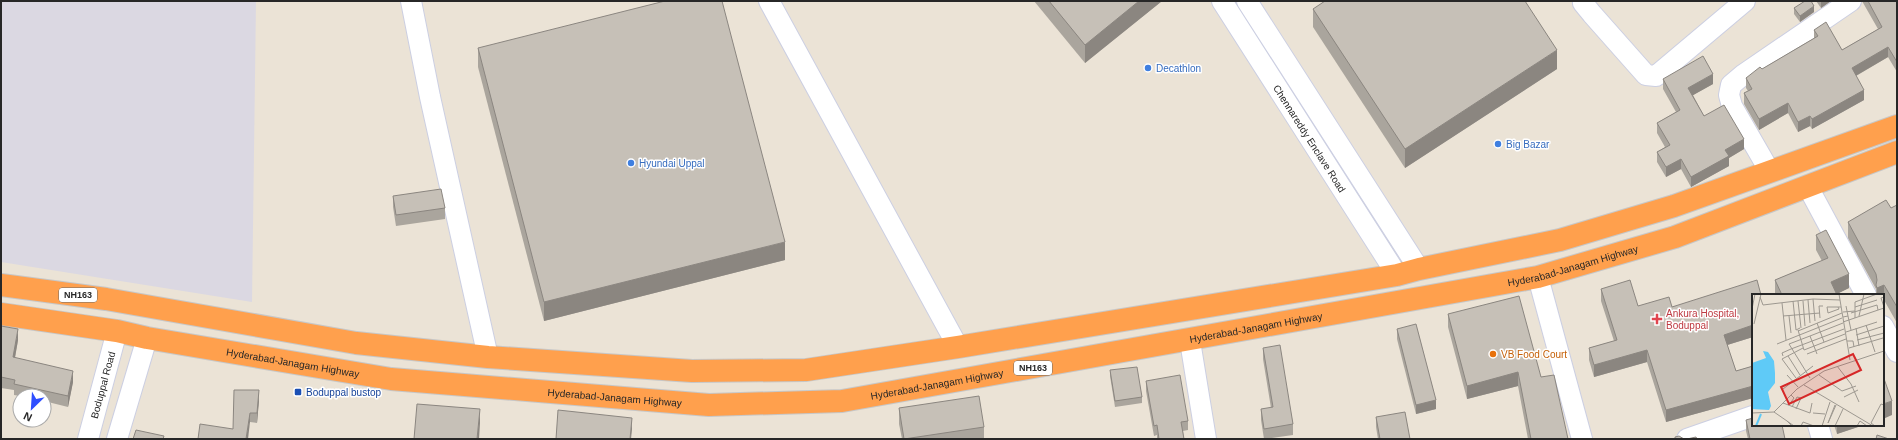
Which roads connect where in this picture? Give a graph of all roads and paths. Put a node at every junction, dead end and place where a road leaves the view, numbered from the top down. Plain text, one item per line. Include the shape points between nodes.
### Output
1 (411, 1) edge
2 (770, 1) edge
3 (1222, 1) edge
4 (1247, 1) edge
5 (1584, 1) edge
6 (1745, 1) edge
7 (1851, 1) edge
8 (1897, 126) edge
9 (1897, 152) edge
10 (1761, 175) junction
11 (1808, 187) junction
12 (1765, 204) junction
13 (1419, 269) junction
14 (1397, 275) junction
15 (1538, 277) junction
16 (1, 286) edge
17 (1865, 294) edge
18 (1, 314) edge
19 (1884, 328) edge
20 (117, 331) junction
21 (148, 338) junction
22 (1190, 341) junction
23 (958, 347) junction
24 (1897, 352) edge
25 (488, 357) junction
26 (538, 361) junction
27 (538, 391) junction
28 (1752, 416) edge
29 (1818, 426) edge
30 (1700, 437) edge
31 (88, 439) edge
32 (117, 439) edge
33 (1206, 439) edge
34 (1582, 439) edge
35 (1822, 439) edge

1 - 25 street
2 - 23 street
3 - 14 street, Chennareddy Enclave Road
4 - 13 street
5 - 6 street via 1592,14 1646,75 1656,76
7 - 10 street via 1731,85 1729,95 1732,106
8 - 10 highway, NH163
9 - 11 highway, Hyderabad-Janagam Highway / NH163
10 - 12 highway
10 - 13 highway, NH163 via 1674,206 1560,240
11 - 12 highway, Hyderabad-Janagam Highway / NH163
11 - 17 street
12 - 15 highway, Hyderabad-Janagam Highway / NH163 via 1675,237
13 - 14 highway, NH163
14 - 23 highway, NH163
15 - 22 highway, Hyderabad-Janagam Highway / NH163
15 - 34 street
16 - 25 highway, NH163 via 106,299 356,343
18 - 20 highway, Hyderabad-Janagam Highway / NH163
19 - 24 street
20 - 21 highway, Hyderabad-Janagam Highway / NH163
20 - 31 street, Boduppal Road
21 - 27 highway, Hyderabad-Janagam Highway / NH163 via 391,379
21 - 32 street
22 - 27 highway, Hyderabad-Janagam Highway / NH163 via 842,401 709,405
22 - 33 street
23 - 26 highway, NH163 via 806,370 692,371
25 - 26 highway, NH163
26 - 27 highway
28 - 30 street
29 - 35 street

